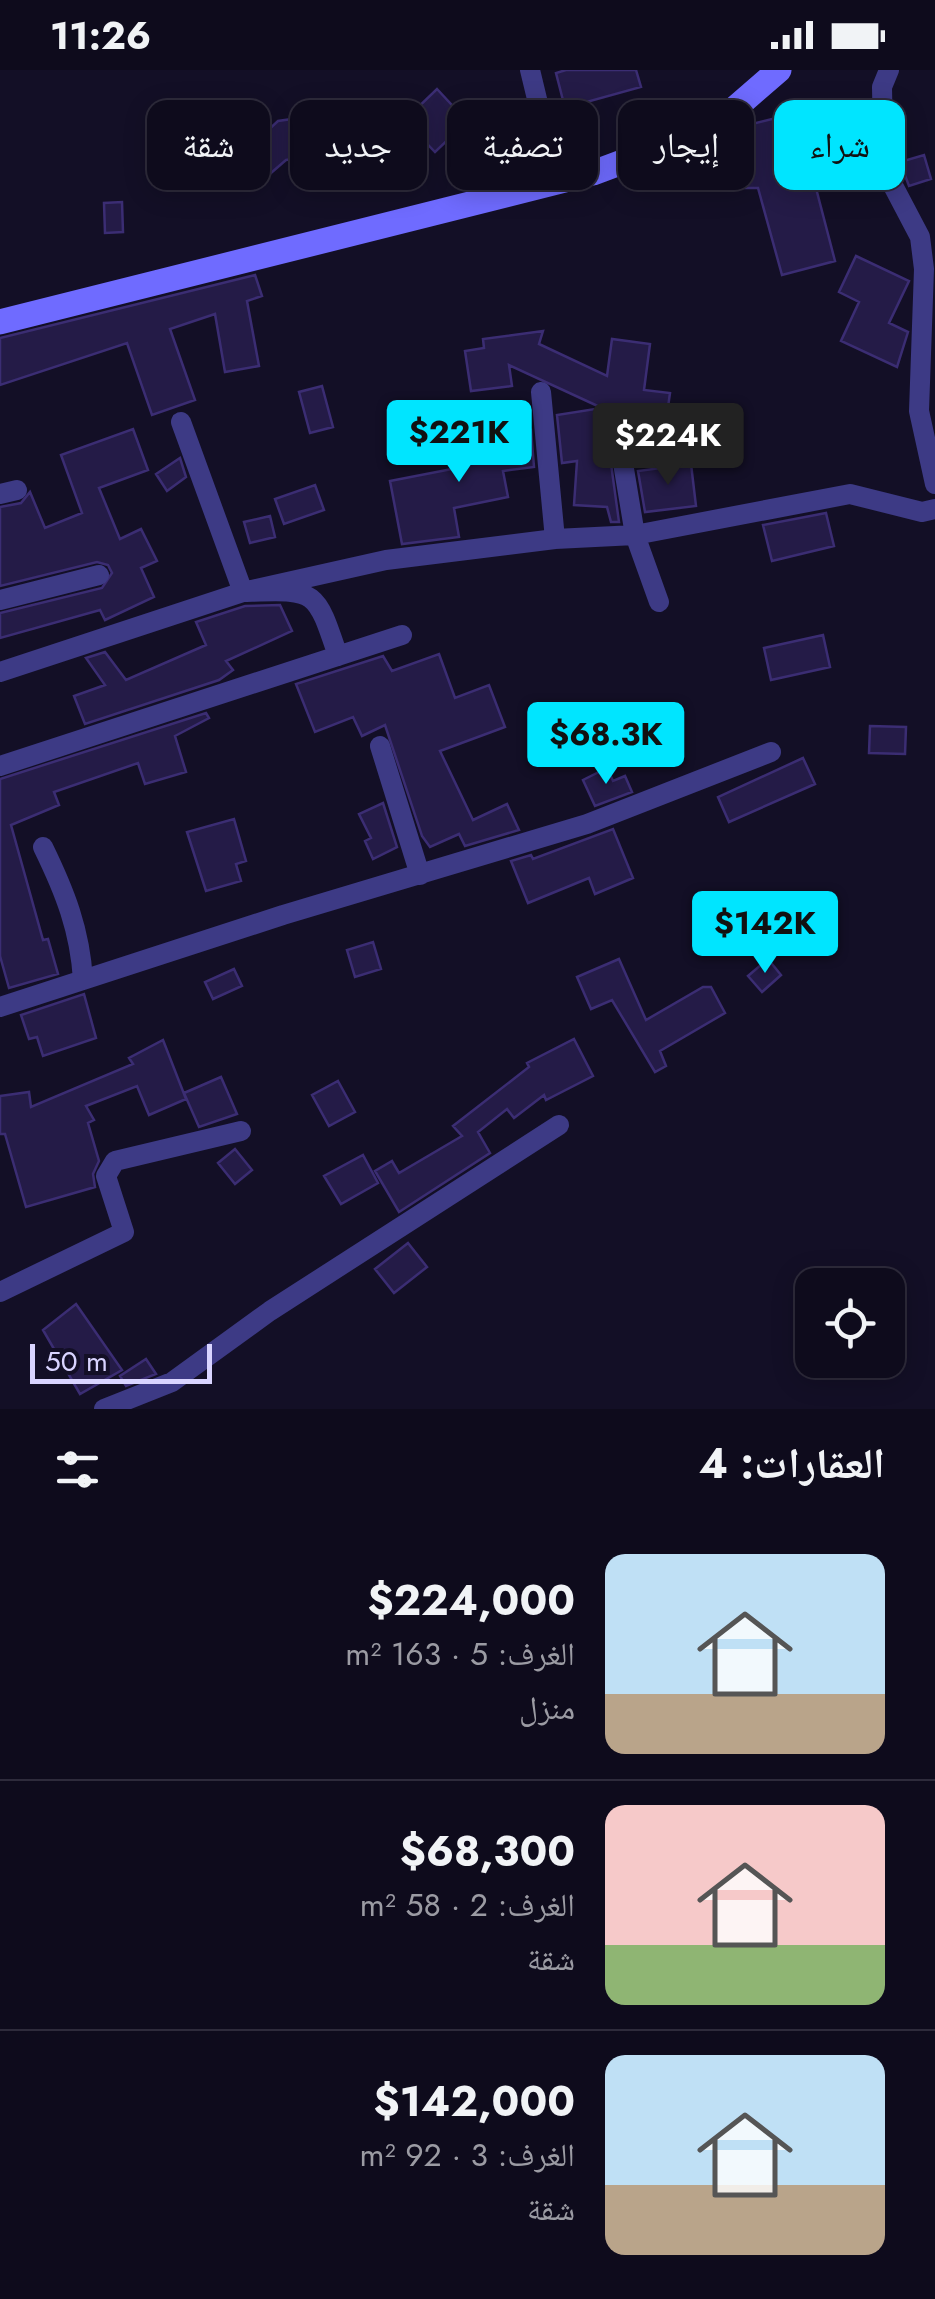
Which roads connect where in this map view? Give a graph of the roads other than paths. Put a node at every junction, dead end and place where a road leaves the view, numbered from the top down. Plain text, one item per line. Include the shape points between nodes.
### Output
1 (530, 70) edge
2 (779, 70) edge
3 (889, 70) edge
4 (537, 100) edge
5 (598, 168) edge
6 (524, 190) edge
7 (0, 322) edge
8 (541, 392) dead end
9 (181, 422) dead end
10 (619, 439) dead end
11 (935, 484) edge
12 (935, 509) edge
13 (635, 535) junction
14 (556, 539) junction
15 (98, 575) dead end
16 (243, 592) junction
17 (0, 600) edge
18 (659, 602) dead end
19 (402, 635) dead end
20 (338, 656) junction
21 (0, 672) edge
22 (380, 746) dead end
23 (771, 752) dead end
24 (0, 766) edge
25 (43, 848) dead end
26 (420, 876) junction
27 (83, 980) junction
28 (0, 1007) edge
29 (558, 1126) dead end
30 (241, 1130) dead end
31 (0, 1292) edge
32 (104, 1409) edge

1 - 4 street
2 - 5 main road via 692,136
3 - 11 street via 882,87 883,141 888,178 920,237 919,411
6 - 7 main road
8 - 14 street
9 - 16 street
10 - 13 street
12 - 13 street via 922,512 850,494
13 - 14 street
13 - 18 street
14 - 16 street via 386,560
15 - 17 street
16 - 20 street via 296,590 311,596 321,605
16 - 21 street
19 - 20 street
20 - 24 street
22 - 26 street
23 - 26 street via 587,824
25 - 27 street via 69,902
26 - 27 street
27 - 28 street
29 - 32 street via 270,1311 172,1382
30 - 31 street via 115,1161 106,1176 124,1232

